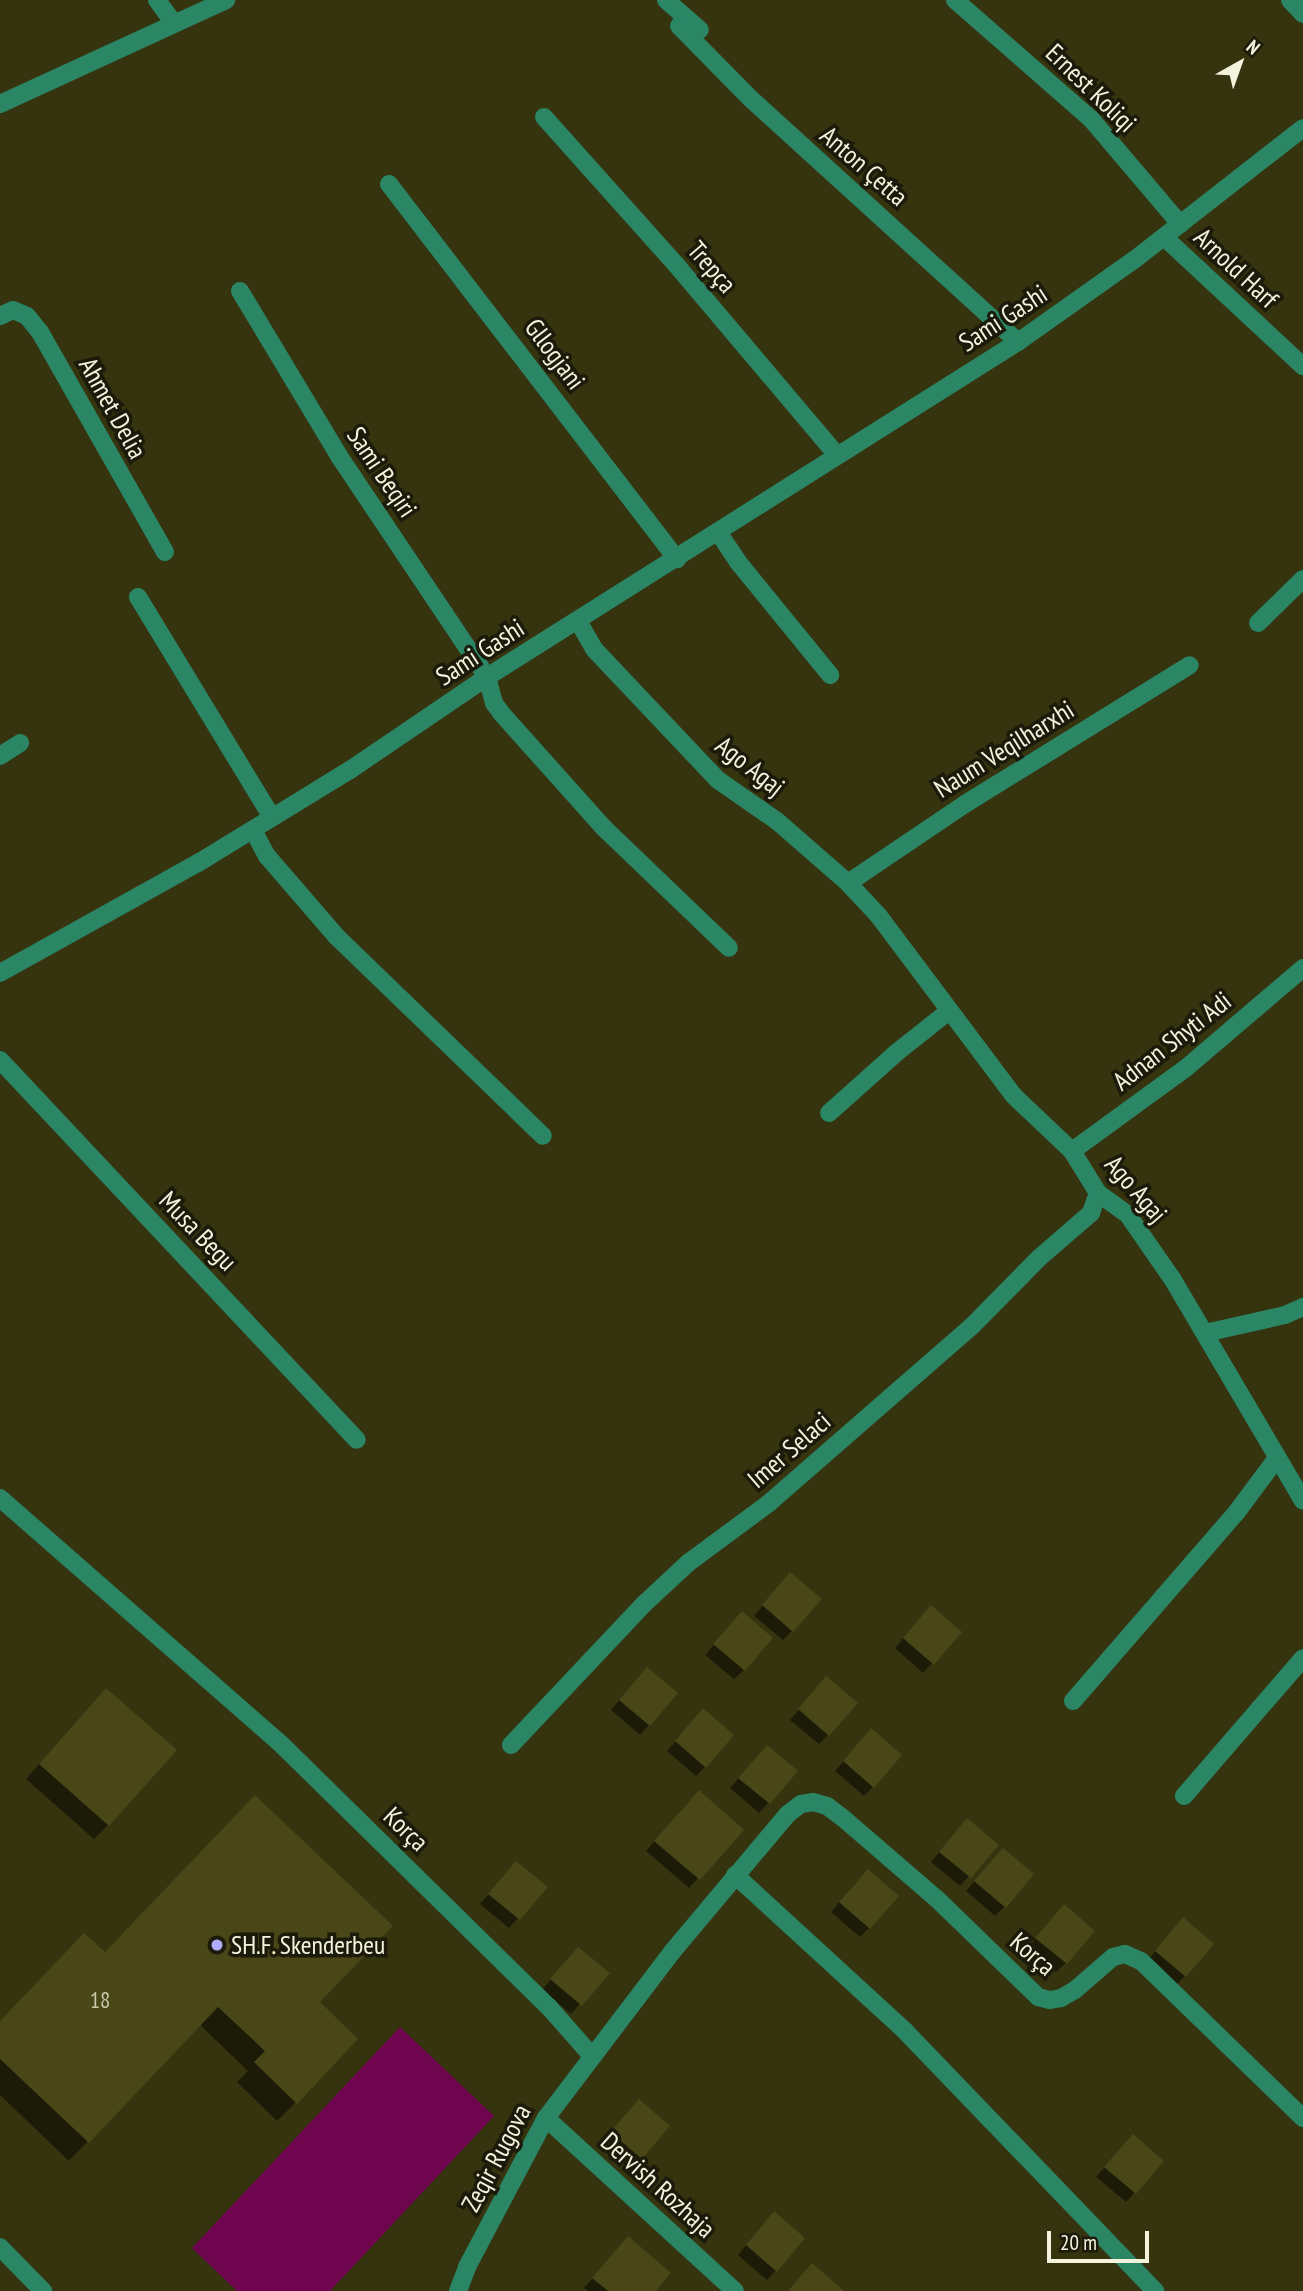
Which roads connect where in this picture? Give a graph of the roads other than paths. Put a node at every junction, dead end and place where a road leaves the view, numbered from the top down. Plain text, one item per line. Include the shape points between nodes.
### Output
1 (156, 0) edge
2 (226, 0) edge
3 (666, 0) edge
4 (956, 0) edge
5 (1290, 0) edge
6 (1303, 13) edge
7 (174, 23) junction
8 (679, 26) dead end
9 (702, 32) dead end
10 (0, 104) edge
11 (544, 117) dead end
12 (1303, 128) edge
13 (389, 184) dead end
14 (1180, 224) junction
15 (1164, 237) junction
16 (240, 291) dead end
17 (0, 316) edge
18 (1018, 342) junction
19 (1303, 366) edge
20 (836, 454) junction
21 (718, 532) junction
22 (165, 552) dead end
23 (677, 559) junction
24 (1303, 579) edge
25 (138, 597) dead end
26 (578, 621) junction
27 (1258, 623) dead end
28 (1190, 664) dead end
29 (830, 675) dead end
30 (487, 677) junction
31 (20, 743) dead end
32 (0, 756) edge
33 (271, 816) junction
34 (253, 830) junction
35 (848, 883) junction
36 (729, 948) dead end
37 (1303, 968) edge
38 (0, 973) edge
39 (949, 1011) junction
40 (0, 1060) edge
41 (829, 1114) dead end
42 (543, 1136) dead end
43 (1072, 1151) junction
44 (1098, 1193) junction
45 (1303, 1307) edge
46 (1205, 1333) junction
47 (357, 1440) dead end
48 (1277, 1458) junction
49 (0, 1499) edge
50 (1303, 1501) edge
51 (1303, 1658) edge
52 (1073, 1701) dead end
53 (511, 1745) dead end
54 (1184, 1796) dead end
55 (735, 1875) junction
56 (592, 2056) junction
57 (545, 2118) junction
58 (1303, 2118) edge
59 (0, 2247) edge
60 (43, 2291) edge
61 (458, 2291) edge
62 (735, 2291) edge
63 (1155, 2291) edge

1 - 7 street
2 - 7 street
3 - 9 street
4 - 14 street, Ernest Koliqi via 1091,119
5 - 6 street
7 - 10 street
8 - 18 street, Anton Çetta via 780,127
11 - 20 street, Trepça
12 - 14 street, Sami Gashi
13 - 23 street, Gllogjani
14 - 15 street, Sami Gashi
15 - 18 street, Sami Gashi
15 - 19 street, Arnold Harf
16 - 30 street, Sami Beqiri via 338,456
17 - 22 street, Ahmet Delia via 13,310 27,316 40,332
18 - 20 street, Sami Gashi
20 - 21 street, Sami Gashi
21 - 23 street, Sami Gashi
21 - 29 street
23 - 26 street, Sami Gashi
24 - 27 street
25 - 33 street
26 - 30 street, Sami Gashi
26 - 35 street, Ago Agaj via 594,649 718,780 778,821
28 - 35 street, Naum Veqilharxhi
30 - 33 street, Sami Gashi via 350,770
30 - 36 street, Sami Beqiri via 494,703 520,734 604,828
31 - 32 street
33 - 34 street, Sami Gashi
34 - 38 street, Sami Gashi
34 - 42 street via 275,866 337,937
35 - 39 street, Ago Agaj via 878,915
37 - 43 street, Adnan Shyti Adi via 1186,1068
39 - 41 street
39 - 43 street, Ago Agaj via 1013,1095
40 - 47 street, Musa Begu
43 - 44 street, Ago Agaj
44 - 46 street, Ago Agaj via 1128,1215
44 - 53 street, Imer Selaci via 1091,1213 972,1326 769,1503 688,1563 644,1604
45 - 46 street
46 - 48 street, Ago Agaj
48 - 50 street, Ago Agaj
48 - 52 street
49 - 56 street, Korça via 283,1746 548,2006
51 - 54 street
55 - 56 street, Korça
55 - 58 street, Korça via 801,1804 827,1806 937,1899 1038,1997 1061,1998 1113,1957 1125,1954 1141,1961
55 - 63 street via 905,2031
56 - 57 street, Zeqir Rugova
57 - 61 street, Zeqir Rugova
57 - 62 street, Dervish Rozhaja
59 - 60 street

